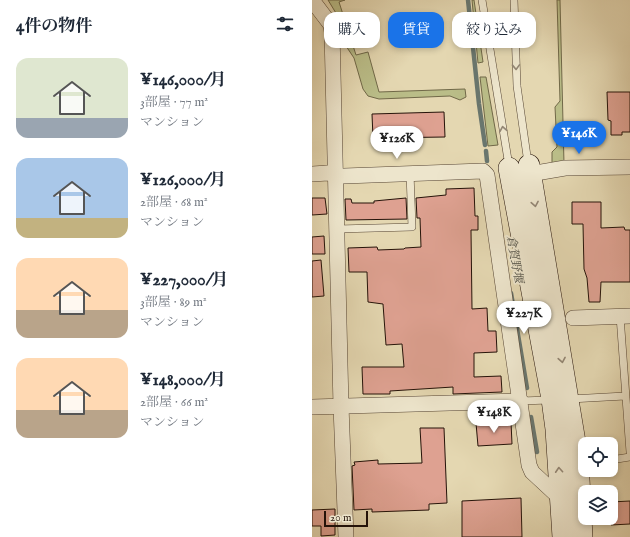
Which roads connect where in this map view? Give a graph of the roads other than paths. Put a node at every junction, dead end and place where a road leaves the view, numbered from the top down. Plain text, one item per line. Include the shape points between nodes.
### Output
1 (312, 0) edge
2 (482, 0) edge
3 (514, 0) edge
4 (630, 167) edge
5 (523, 169) junction
6 (410, 173) junction
7 (312, 174) edge
8 (337, 175) junction
9 (338, 229) junction
10 (625, 316) edge
11 (573, 318) dead end
12 (625, 396) junction
13 (560, 399) junction
14 (521, 401) junction
15 (341, 406) junction
16 (312, 407) edge
17 (630, 452) edge
18 (630, 457) edge
19 (618, 459) edge
20 (561, 504) junction
21 (346, 537) edge
22 (563, 537) edge
23 (582, 537) edge

1 - 8 street via 331,25 332,32
5 -> 2 lane
3 -> 5 lane
4 - 5 street
5 - 13 street
6 - 8 street
6 - 9 lane via 412,227
6 - 14 street via 483,171 487,175
7 - 8 street
8 - 9 street
9 - 15 street
10 - 11 street
10 - 12 lane
12 - 13 lane
12 - 17 lane
13 - 14 lane
20 -> 13 street via 556,428
13 - 23 street via 578,460
14 - 15 street
14 - 20 street via 529,465 532,472 560,498
15 - 16 street
15 - 21 street
18 - 19 lane
20 - 22 street

